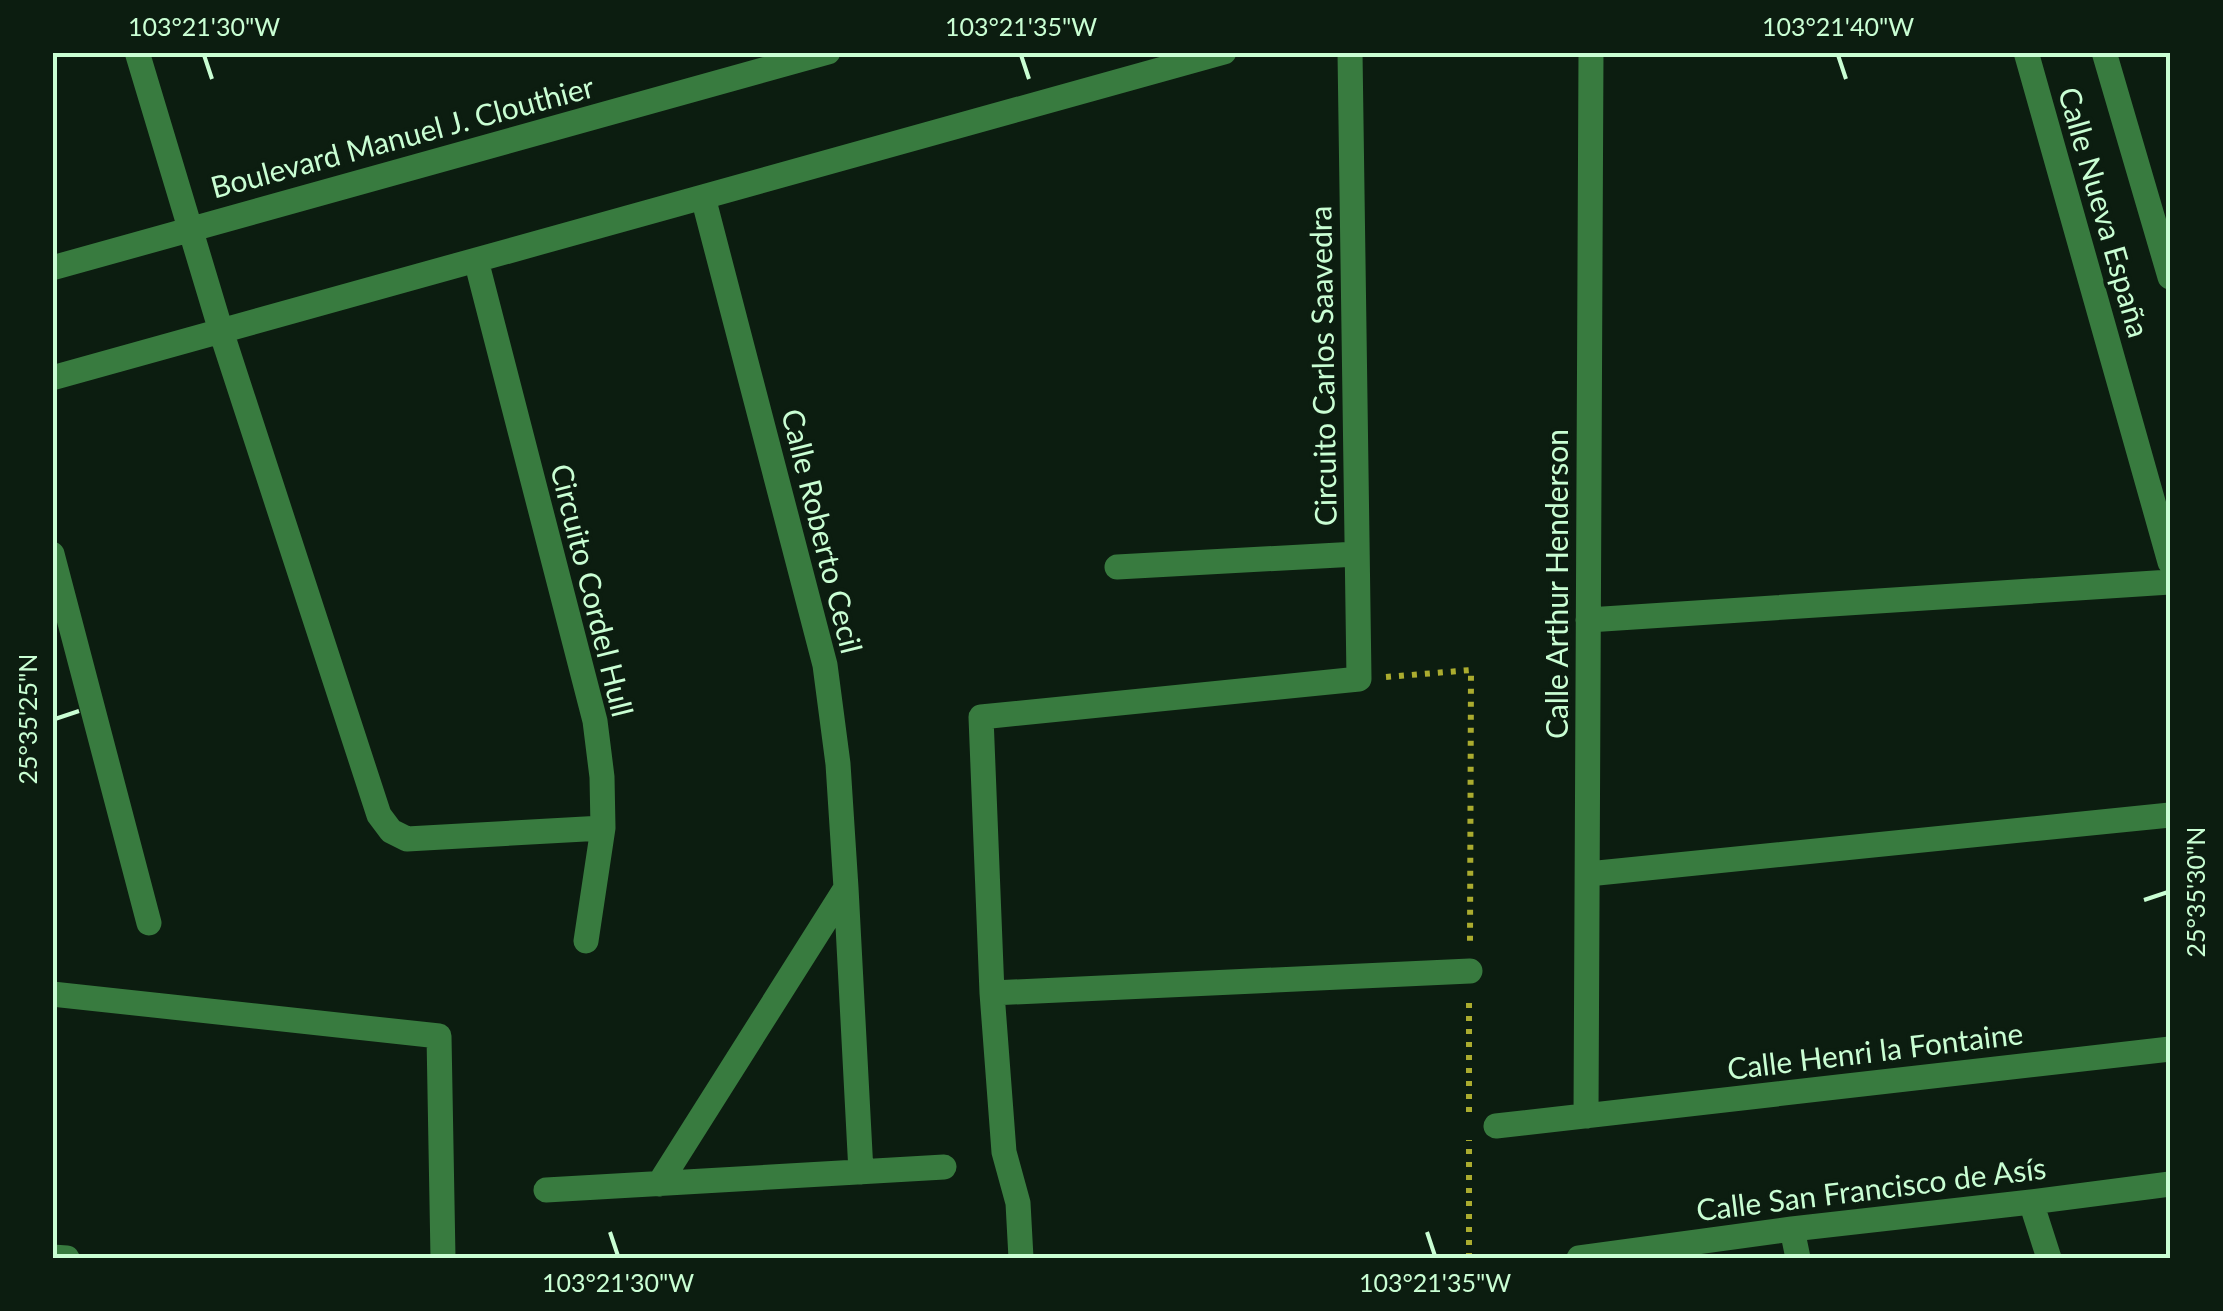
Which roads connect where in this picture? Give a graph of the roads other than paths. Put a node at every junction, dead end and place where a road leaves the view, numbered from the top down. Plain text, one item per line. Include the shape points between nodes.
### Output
1 (137, 52) edge
2 (828, 52) edge
3 (1224, 52) edge
4 (1350, 52) edge
5 (1591, 52) edge
6 (2026, 52) edge
7 (2104, 52) edge
8 (703, 196) junction
9 (189, 229) junction
10 (476, 260) junction
11 (52, 268) edge
12 (2170, 277) edge
13 (221, 331) junction
14 (52, 378) edge
15 (52, 554) edge
16 (1357, 554) junction
17 (2170, 562) edge
18 (1117, 567) dead end
19 (2170, 582) edge
20 (1588, 620) junction
21 (2170, 814) edge
22 (602, 828) junction
23 (1588, 874) junction
24 (846, 888) junction
25 (150, 923) dead end
26 (586, 941) dead end
27 (1470, 971) dead end
28 (992, 993) junction
29 (52, 994) edge
30 (2170, 1049) edge
31 (1586, 1116) junction
32 (1496, 1126) dead end
33 (944, 1168) dead end
34 (861, 1172) junction
35 (659, 1184) junction
36 (2170, 1184) edge
37 (546, 1190) dead end
38 (2032, 1202) junction
39 (1792, 1229) junction
40 (52, 1257) edge
41 (67, 1258) edge
42 (443, 1258) edge
43 (1021, 1258) edge
44 (1579, 1258) edge
45 (1798, 1258) edge
46 (2049, 1258) edge

1 - 9 street
2 - 9 street, Boulevard Manuel J. Clouthier
3 - 8 street
4 - 16 street, Circuito Carlos Saavedra
5 - 20 street, Calle Arthur Henderson
6 - 17 street, Calle Nueva España
7 - 12 street, Calle Nueva España
8 - 10 street
8 - 24 street, Calle Roberto Cecil via 825,665
9 - 11 street, Boulevard Manuel J. Clouthier
9 - 13 street
10 - 13 street
10 - 22 street, Circuito Cordel Hull via 594,721
13 - 14 street
13 - 22 street via 379,815 391,831 407,839
15 - 25 street
16 - 18 street
16 - 28 street, Circuito Carlos Saavedra via 1359,679 981,717
19 - 20 street
20 - 23 street, Calle Arthur Henderson
21 - 23 street
22 - 26 street, Circuito Cordel Hull
23 - 31 street, Calle Arthur Henderson
24 - 34 street, Calle Roberto Cecil
24 - 35 street
27 - 28 street
28 - 43 street via 1004,1152 1018,1204
29 - 42 street via 439,1036
30 - 31 street, Calle Henri la Fontaine
31 - 32 street, Calle Henri la Fontaine
33 - 34 street
34 - 35 street
35 - 37 street
36 - 38 street, Calle San Francisco de Asís
38 - 39 street, Calle San Francisco de Asís
38 - 46 street
39 - 44 street, Calle San Francisco de Asís
39 - 45 street
40 - 41 street

